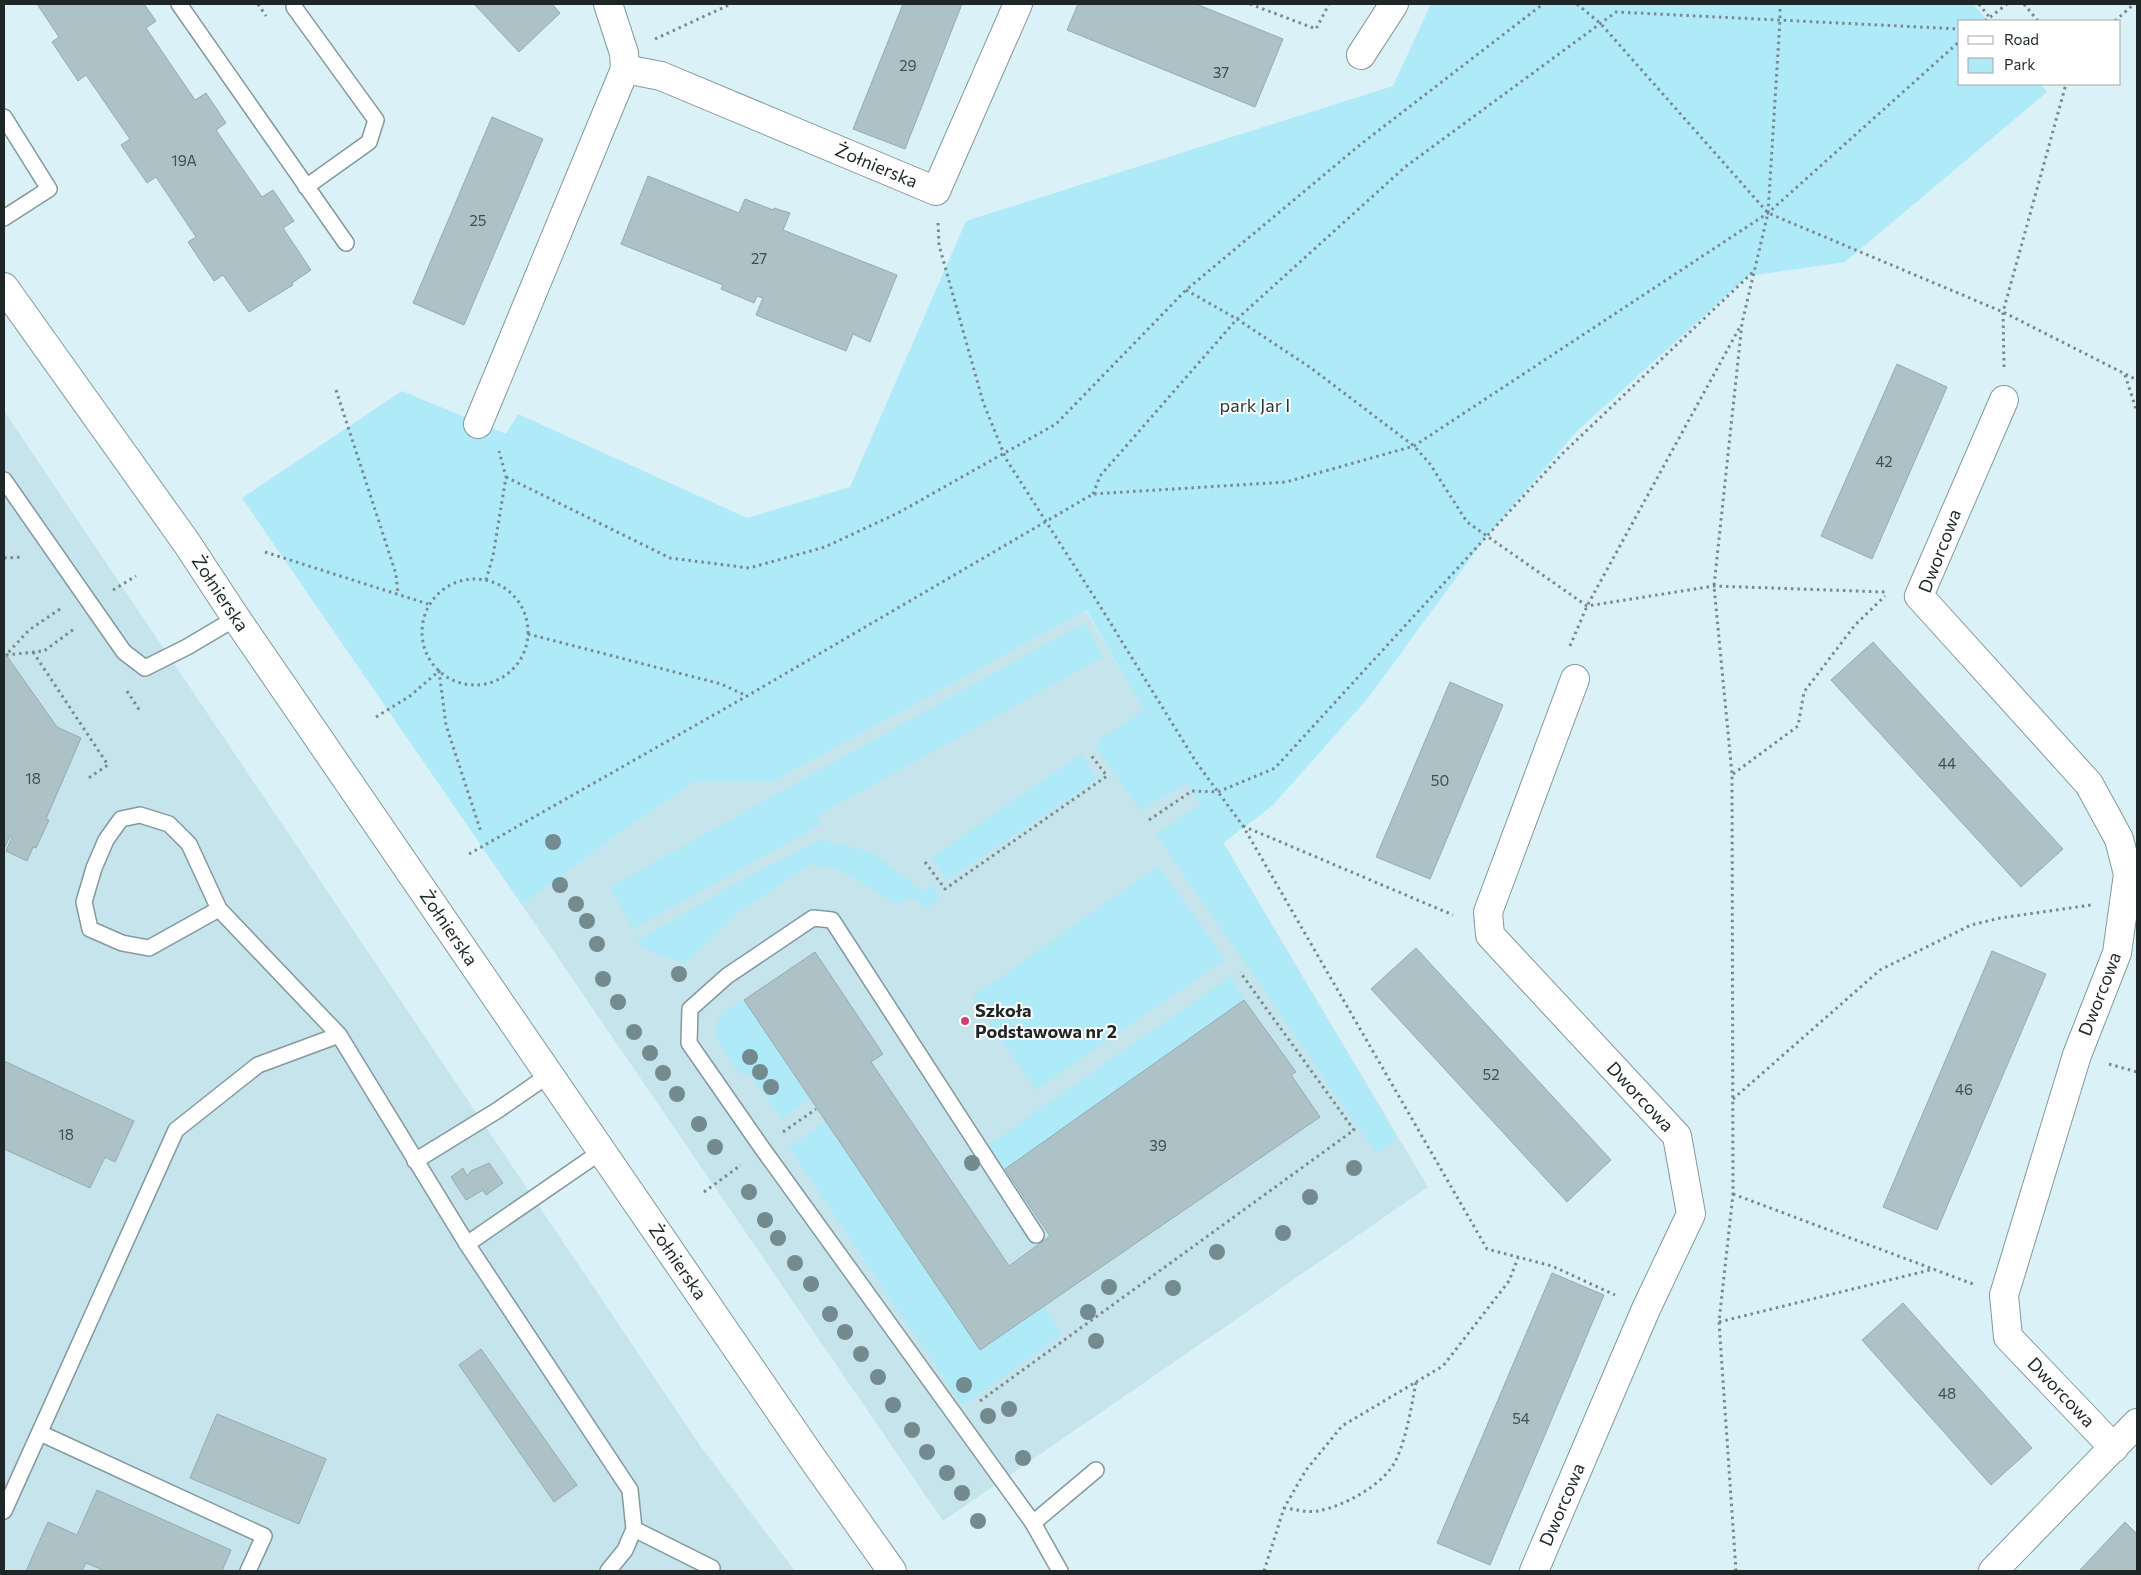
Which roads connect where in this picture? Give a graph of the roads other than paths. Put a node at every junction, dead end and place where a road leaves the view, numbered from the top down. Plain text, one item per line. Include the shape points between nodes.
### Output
1 (178, 4) edge
2 (608, 4) edge
3 (1018, 4) edge
4 (1394, 4) edge
5 (294, 7) dead end
6 (1361, 55) dead end
7 (624, 61) junction
8 (4, 117) edge
9 (306, 187) junction
10 (4, 218) edge
11 (346, 243) dead end
12 (4, 287) edge
13 (2004, 400) dead end
14 (478, 424) road end
15 (4, 480) edge
16 (236, 618) junction
17 (1575, 679) dead end
18 (219, 909) junction
19 (339, 1035) junction
20 (550, 1074) junction
21 (602, 1151) junction
22 (415, 1161) junction
23 (1036, 1235) dead end
24 (467, 1244) junction
25 (2137, 1423) edge
26 (40, 1433) junction
27 (2114, 1448) junction
28 (1096, 1470) dead end
29 (4, 1511) edge
30 (1033, 1523) junction
31 (634, 1528) junction
32 (712, 1568) dead end
33 (248, 1571) edge
34 (608, 1571) edge
35 (892, 1571) edge
36 (1060, 1571) edge
37 (1534, 1571) edge
38 (1993, 1571) edge

1 - 9 lane
2 - 7 street
3 - 7 street, Żołnierska via 936,190
4 - 6 street
5 - 9 lane via 376,120 368,142
7 - 14 street
8 - 10 lane via 50,189
9 - 11 lane
12 - 16 street, Żołnierska via 186,542
13 - 27 street, Dworcowa via 1918,596 2089,784 2119,839 2128,874 2117,953 2077,1055 2004,1296 2008,1336
15 - 16 lane via 124,652 145,668
16 - 20 street, Żołnierska
17 - 37 street, Dworcowa via 1488,912 1490,935 1677,1136 1691,1214 1646,1309
18 - 18 lane via 189,844 169,824 140,815 121,819 106,840 84,902 90,929 122,943 149,948
18 - 19 lane
19 - 22 lane
19 - 26 lane via 258,1065 176,1130
20 - 21 street, Żołnierska
20 - 22 lane
21 - 24 lane
21 - 35 street, Żołnierska
22 - 24 lane
23 - 30 lane via 832,920 813,918 727,976 690,1008 689,1043
24 - 31 lane via 630,1490
25 - 27 street
26 - 29 lane
26 - 33 lane via 264,1536
27 - 38 street
28 - 30 lane
30 - 36 lane
31 - 32 lane
31 - 34 lane via 625,1550

